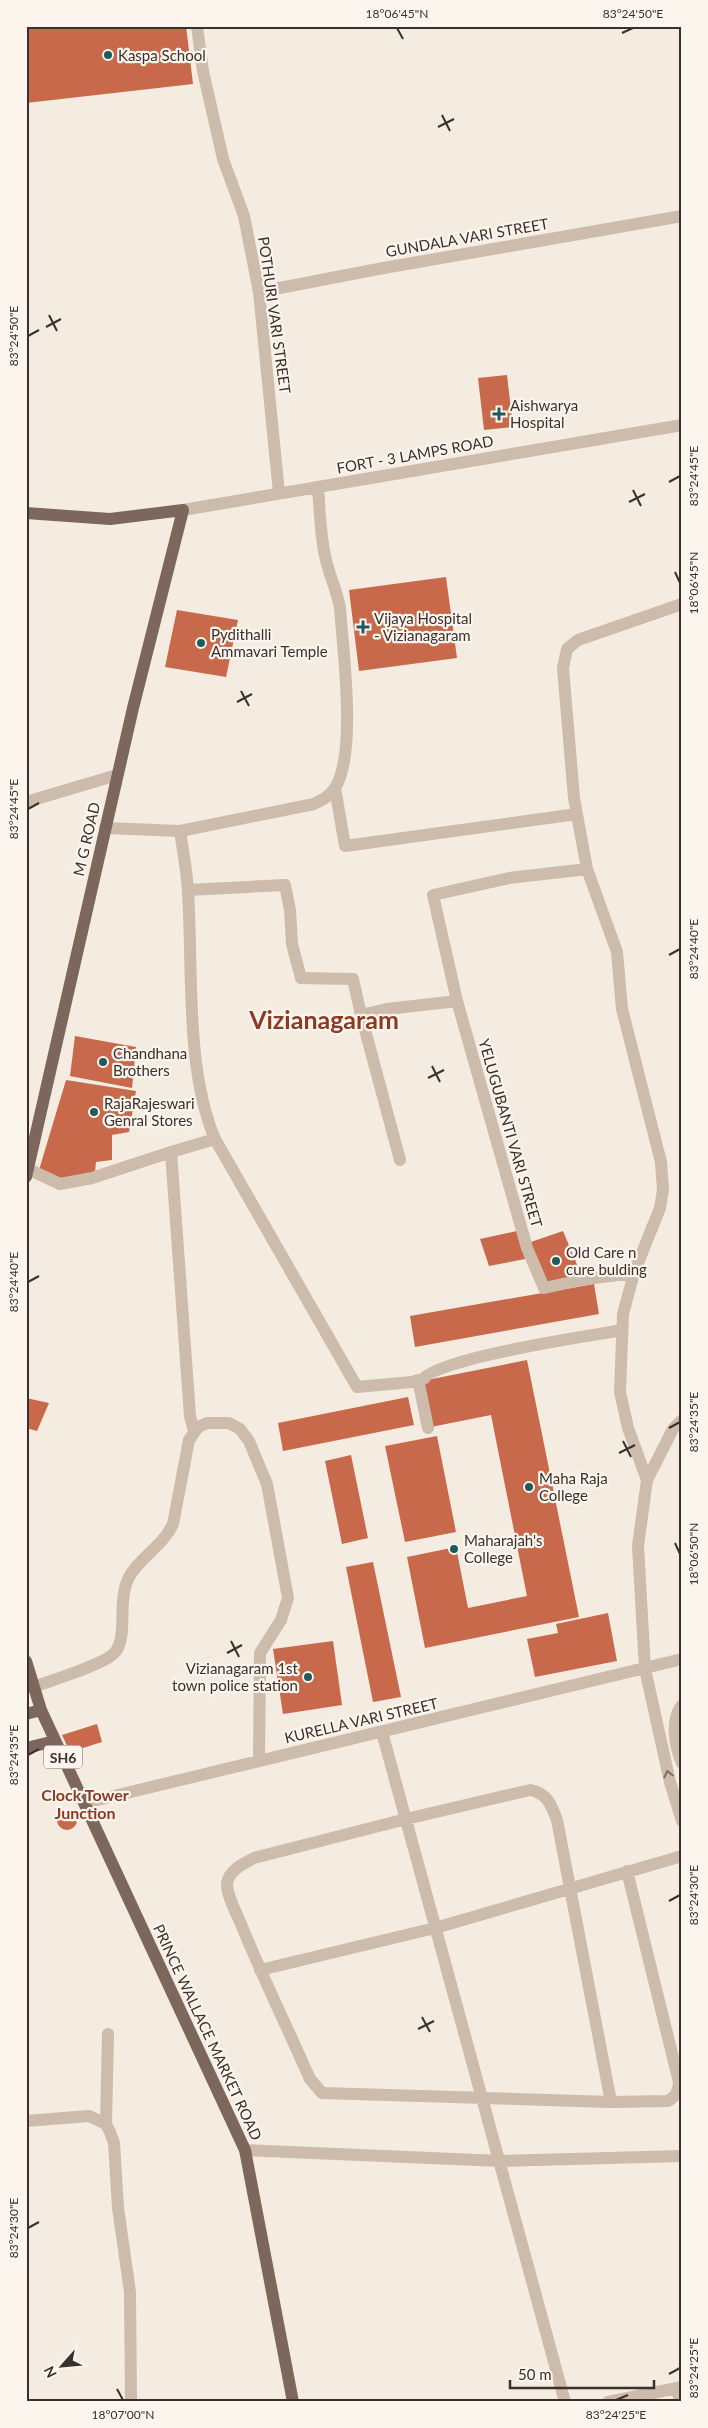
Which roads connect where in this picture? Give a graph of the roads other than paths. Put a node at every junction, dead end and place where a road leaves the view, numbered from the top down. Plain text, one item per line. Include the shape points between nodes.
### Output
1 (197, 26) edge
2 (682, 216) edge
3 (259, 292) junction
4 (682, 425) edge
5 (318, 487) junction
6 (279, 493) junction
7 (183, 510) junction
8 (26, 513) edge
9 (682, 604) edge
10 (117, 776) junction
11 (336, 788) junction
12 (26, 802) edge
13 (577, 814) junction
14 (106, 828) junction
15 (180, 831) junction
16 (587, 869) junction
17 (188, 890) junction
18 (457, 1001) junction
19 (361, 1015) junction
20 (215, 1140) junction
21 (171, 1152) junction
22 (400, 1160) dead end
23 (27, 1173) edge
24 (634, 1273) junction
25 (622, 1330) junction
26 (425, 1378) junction
27 (682, 1420) edge
28 (428, 1428) dead end
29 (194, 1431) junction
30 (647, 1480) junction
31 (682, 1659) edge
32 (26, 1661) edge
33 (645, 1669) junction
34 (34, 1687) junction
35 (682, 1705) edge
36 (41, 1710) junction
37 (26, 1714) edge
38 (382, 1732) junction
39 (56, 1741) junction
40 (26, 1748) edge
41 (259, 1761) junction
42 (682, 1763) edge
43 (85, 1803) junction
44 (406, 1819) junction
45 (682, 1821) edge
46 (682, 1856) edge
47 (627, 1871) junction
48 (570, 1887) junction
49 (435, 1928) junction
50 (260, 1970) junction
51 (108, 2034) dead end
52 (484, 2098) junction
53 (611, 2102) junction
54 (26, 2121) edge
55 (106, 2124) junction
56 (246, 2150) junction
57 (682, 2156) edge
58 (501, 2161) junction
59 (679, 2388) edge
60 (131, 2402) edge
61 (294, 2402) edge
62 (565, 2402) edge
63 (608, 2402) edge
64 (681, 2402) edge

1 - 3 street, POTHURI VARI STREET via 205,80 223,159 244,216
2 - 3 street, GUNDALA VARI STREET
3 - 6 street, POTHURI VARI STREET
4 - 5 street, FORT - 3 LAMPS ROAD
5 - 6 street, FORT - 3 LAMPS ROAD
5 - 11 street via 323,546 340,608 348,732
6 - 7 street, FORT - 3 LAMPS ROAD
7 - 8 main road via 110,519
7 - 10 main road, M G ROAD
9 - 13 street via 585,637 568,649 563,668
10 - 12 street
10 - 14 main road, M G ROAD
11 - 13 street via 345,846
11 - 15 street via 314,804
13 - 16 street
14 - 15 street
14 - 23 main road, M G ROAD
15 - 17 street
16 - 18 street, YELUGUBANTI VARI STREET via 509,878 433,895
16 - 24 street via 617,952 622,1009 661,1162 663,1190 660,1208
17 - 19 street via 285,885 292,944 301,978 353,979
17 - 20 street via 191,993 200,1097
18 - 19 street
18 - 24 street, YELUGUBANTI VARI STREET via 527,1248 544,1288
19 - 22 street
20 - 21 street
20 - 26 street via 357,1386
21 - 23 street via 92,1178 60,1184
21 - 29 street via 190,1416
24 - 25 street
25 - 26 street via 500,1351 438,1369
25 - 30 street via 620,1392 628,1428
26 - 28 street via 419,1384
27 - 30 street via 673,1428
29 - 34 street via 189,1440 169,1534 134,1569 128,1580 124,1593 122,1638 118,1648 101,1661
29 - 41 street via 217,1422 229,1423 240,1429 257,1457 267,1484 288,1598 281,1620 260,1652
30 - 33 street via 638,1546
31 - 33 street, KURELLA VARI STREET
32 - 34 main road
33 - 38 street, KURELLA VARI STREET
45 -> 33 street
34 - 36 main road
35 - 42 street via 677,1711 675,1747
36 - 37 main road
36 - 39 main road, SH6
38 - 41 street, KURELLA VARI STREET
38 - 44 street
39 - 40 main road
39 - 43 main road, SH6
41 - 43 street, KURELLA VARI STREET
43 - 56 main road, PRINCE WALLACE MARKET ROAD
44 - 48 street via 530,1790 539,1792 548,1798 557,1820
44 - 49 street
44 - 50 street via 254,1858 230,1875 227,1884 231,1898
46 - 47 street
47 - 48 street
47 - 53 street via 679,2082 674,2098 668,2100
48 - 49 street
48 - 53 street
49 - 50 street
49 - 52 street
50 - 52 street via 310,2079 322,2093
51 - 55 street
52 - 53 street
52 - 58 street
54 - 55 street via 89,2116
55 - 60 street via 114,2143 118,2208 130,2292
56 - 58 street
56 - 61 main road, PRINCE WALLACE MARKET ROAD
57 - 58 street
58 - 62 street
59 - 63 street
59 - 64 street

